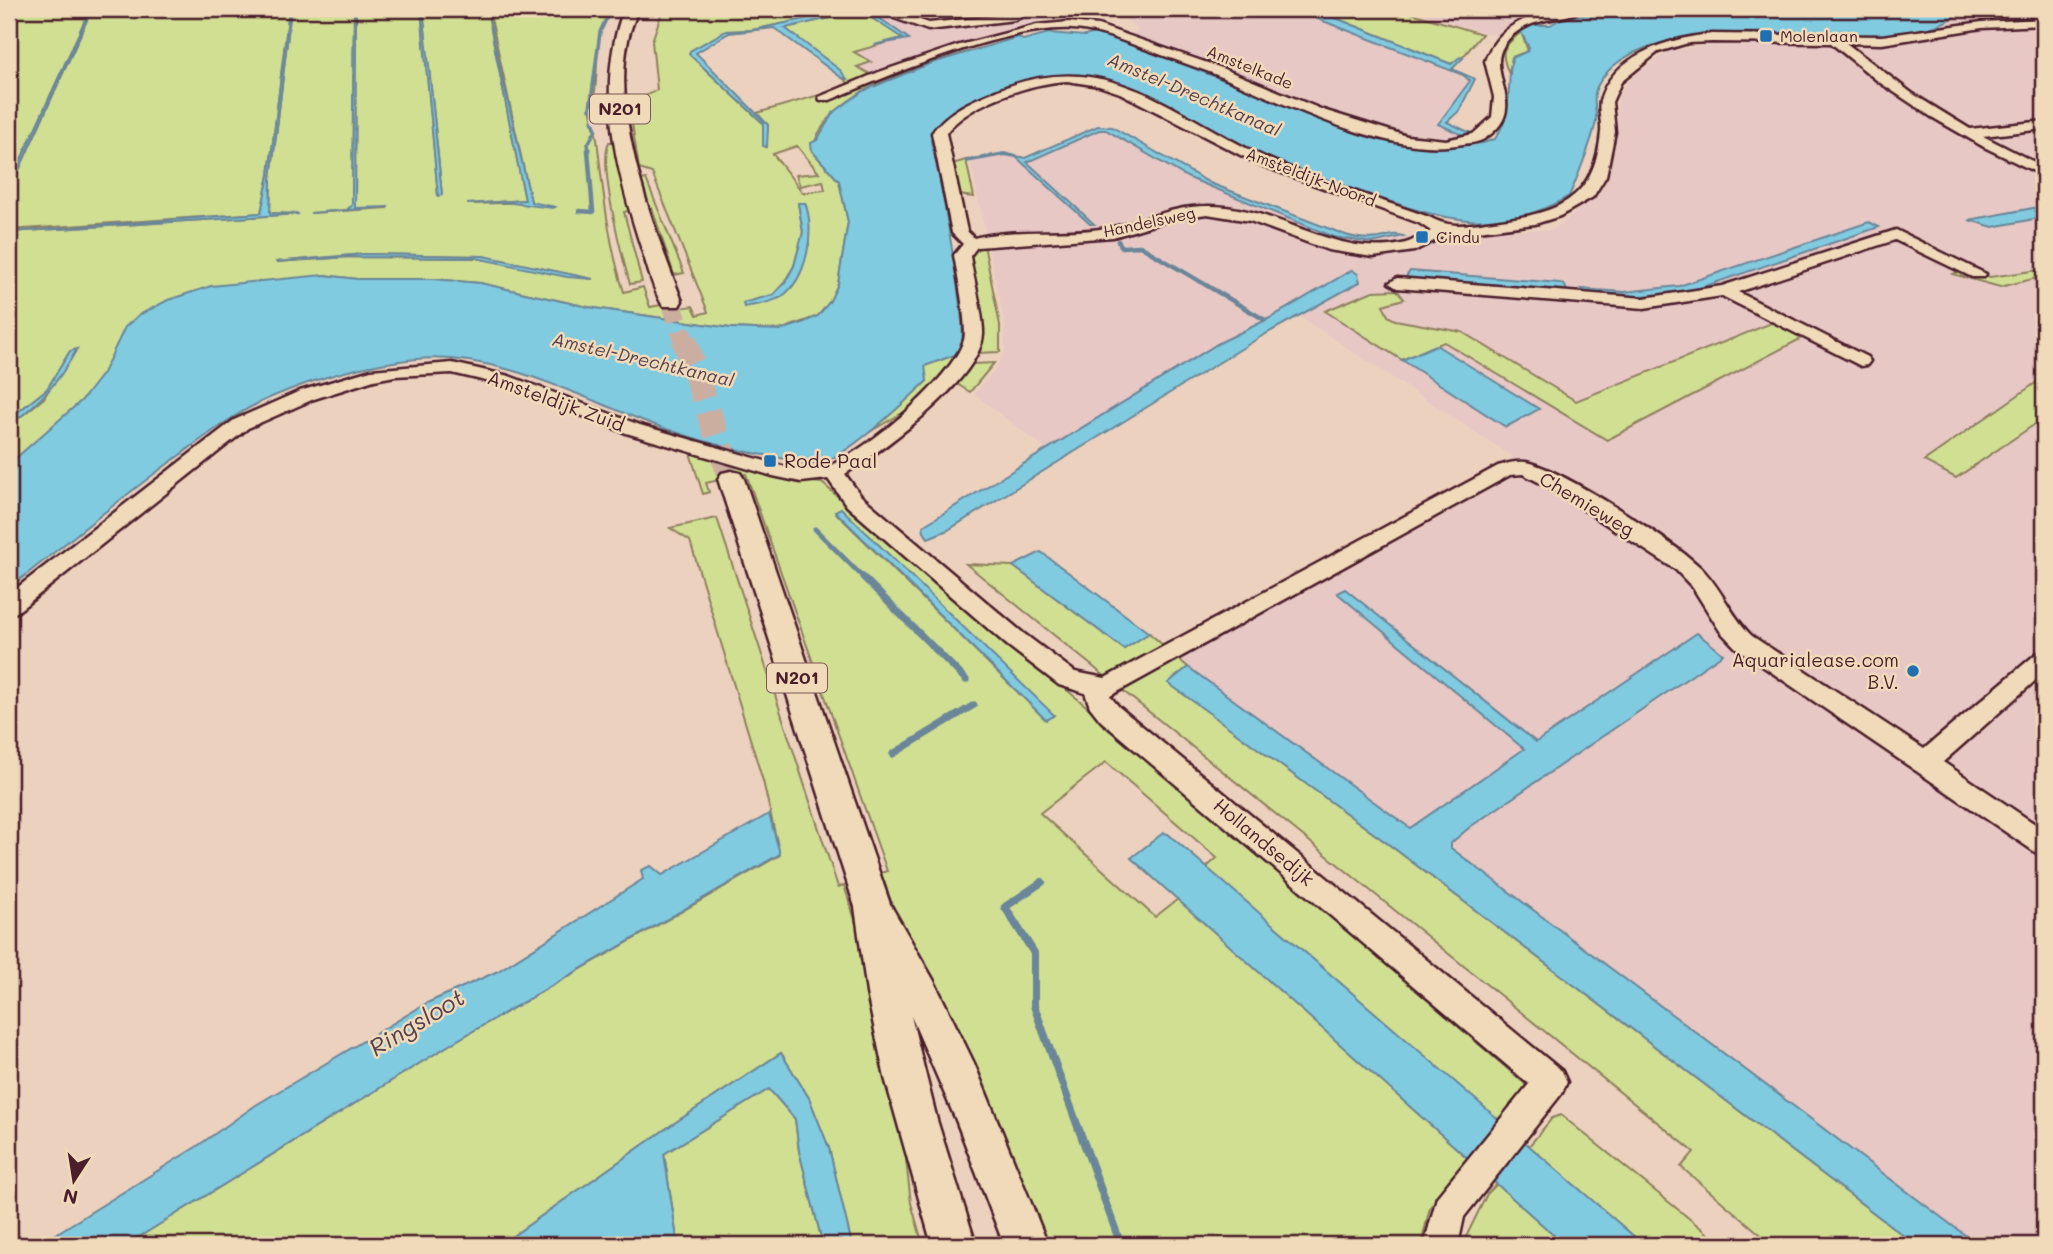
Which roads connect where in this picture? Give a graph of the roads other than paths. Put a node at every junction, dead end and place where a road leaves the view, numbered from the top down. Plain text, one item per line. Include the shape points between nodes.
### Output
1 (631, 9) edge
2 (1577, 9) edge
3 (898, 16) dead end
4 (1966, 16) dead end
5 (1015, 17) dead end
6 (2044, 22) edge
7 (1982, 25) junction
8 (1835, 40) junction
9 (825, 97) dead end
10 (2044, 125) edge
11 (1969, 133) junction
12 (2044, 172) edge
13 (1443, 231) junction
14 (972, 244) junction
15 (1978, 274) dead end
16 (1397, 283) dead end
17 (1724, 291) junction
18 (671, 301) tunnel mouth
19 (1861, 361) dead end
20 (833, 472) junction
21 (731, 479) tunnel mouth
22 (9, 606) edge
23 (2044, 660) edge
24 (1095, 687) junction
25 (1925, 763) junction
26 (2044, 844) edge
27 (873, 907) junction
28 (954, 1245) edge
29 (1026, 1245) edge
30 (1441, 1245) edge

1 - 18 main road, N201 via 617,51 622,131 638,210
2 - 9 street, Amstelkade via 1525,22 1506,35 1491,61 1501,107 1497,119 1478,138 1462,143 1418,142 1336,120 1217,71 1081,25 1013,34 897,69
3 - 5 street via 928,27
4 - 7 street
6 - 7 street
7 - 8 street via 1903,39
8 - 11 street via 1884,82
8 - 13 street via 1712,38 1654,49 1626,70 1609,91 1604,157 1600,176 1588,194 1530,221
10 - 11 street
11 - 12 street
13 - 14 street, Handelsweg via 1408,248 1361,252 1334,247 1253,217 1207,210 1113,232 999,238
13 - 14 street, Amsteldijk-Noord via 1263,160 1126,92 1079,78 1057,78 1013,89 967,109 947,120 939,133 960,233
14 - 20 street via 962,255 974,336 961,365 890,435
15 - 17 street via 1896,235
16 - 17 street via 1644,303
17 - 19 street
20 - 22 street, Amsteldijk Zuid via 801,476 772,470 633,429 509,381 453,368 371,375 271,408 241,425
20 - 24 street via 854,501 1015,639 1067,679
21 - 27 main road, N201
23 - 25 street
24 - 25 street, Chemieweg via 1108,687 1505,470 1525,468 1670,555 1692,572 1726,626 1744,642
24 - 30 street, Hollandsedijk via 1110,714 1551,1082 1449,1209
25 - 26 street, Chemieweg
27 - 28 main road, N201 via 879,960 903,1066
27 - 29 main road, N201 via 900,953 961,1086

